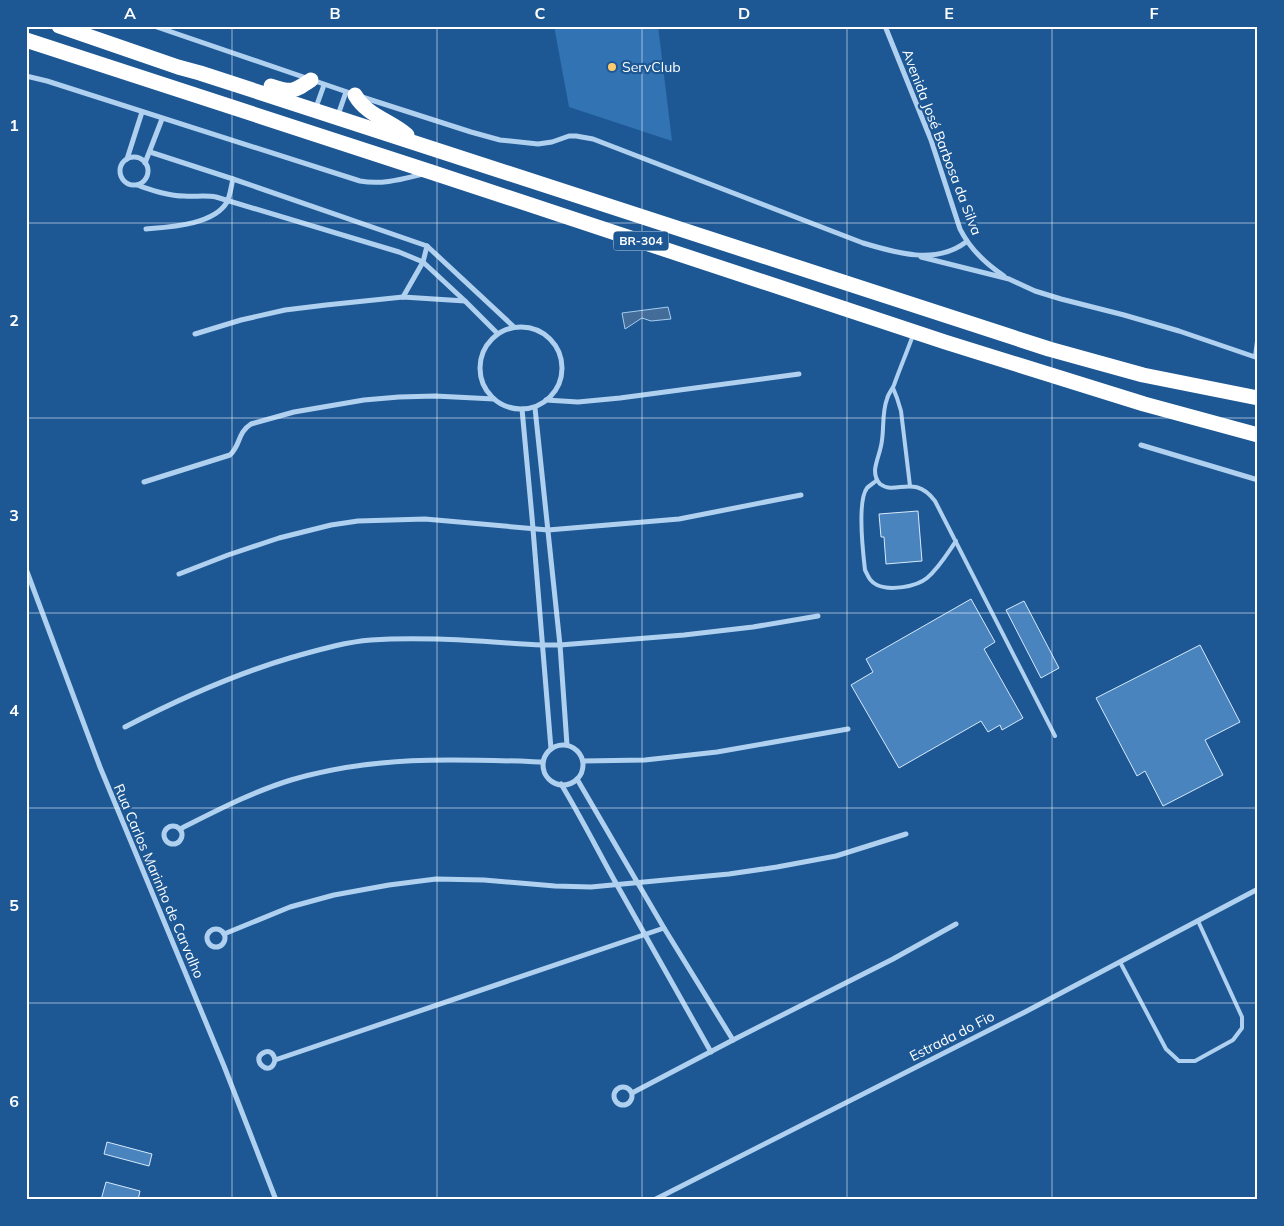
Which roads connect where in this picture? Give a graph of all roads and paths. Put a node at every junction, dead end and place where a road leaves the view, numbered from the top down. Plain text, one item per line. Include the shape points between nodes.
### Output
1 (59, 26) edge
2 (154, 26) edge
3 (885, 26) edge
4 (26, 40) edge
5 (178, 67) junction
6 (26, 76) edge
7 (318, 83) junction
8 (351, 94) junction
9 (315, 110) junction
10 (142, 112) junction
11 (338, 117) junction
12 (162, 118) junction
13 (415, 144) junction
14 (150, 152) junction
15 (128, 159) junction
16 (145, 163) junction
17 (431, 172) junction
18 (233, 179) junction
19 (137, 185) junction
20 (228, 201) junction
21 (146, 229) dead end
22 (966, 242) junction
23 (427, 246) junction
24 (912, 255) junction
25 (423, 262) junction
26 (1009, 279) junction
27 (404, 297) junction
28 (466, 301) junction
29 (514, 327) junction
30 (914, 332) junction
31 (497, 333) junction
32 (1258, 333) edge
33 (195, 334) dead end
34 (1256, 358) edge
35 (799, 374) dead end
36 (893, 388) junction
37 (494, 398) junction
38 (1258, 398) edge
39 (546, 400) junction
40 (535, 408) junction
41 (522, 409) junction
42 (1258, 435) edge
43 (1141, 445) dead end
44 (877, 480) junction
45 (1258, 480) edge
46 (144, 482) dead end
47 (910, 486) junction
48 (801, 496) dead end
49 (533, 528) junction
50 (548, 530) junction
51 (956, 541) junction
52 (26, 569) edge
53 (179, 574) dead end
54 (818, 616) dead end
55 (542, 645) junction
56 (560, 645) junction
57 (125, 727) dead end
58 (848, 729) dead end
59 (1056, 736) dead end
60 (567, 745) junction
61 (551, 749) junction
62 (583, 761) junction
63 (543, 762) junction
64 (577, 779) junction
65 (561, 784) junction
66 (180, 829) dead end
67 (906, 834) dead end
68 (638, 883) junction
69 (617, 885) junction
70 (1258, 889) edge
71 (1198, 921) junction
72 (956, 924) dead end
73 (664, 928) junction
74 (224, 934) dead end
75 (646, 935) junction
76 (1120, 962) junction
77 (733, 1040) junction
78 (711, 1052) junction
79 (276, 1060) dead end
80 (632, 1093) dead end
81 (276, 1200) edge
82 (654, 1200) edge

1 - 5 highway, BR-304
2 - 7 street
3 - 22 street, Avenida José Barbosa da Silva via 931,140
4 - 17 highway, BR-304
5 - 7 highway via 212,67 288,91
5 - 9 highway, BR-304
6 - 10 street
7 - 8 street
7 - 9 street
8 - 11 street
8 - 13 highway via 363,107 406,134
8 - 24 street via 500,140 538,144 569,136 593,139 863,243
9 - 11 highway, BR-304
10 - 12 street
10 - 15 street
11 - 13 highway, BR-304
12 - 14 street
12 - 17 street via 360,181 386,182
13 - 38 highway, BR-304 via 1049,349 1143,374
14 - 16 street
14 - 18 street
15 - 16 street via 135,158
15 - 19 street via 120,168 122,179
16 - 19 street via 147,176
17 - 30 highway, BR-304
18 - 20 street
18 - 23 street
19 - 20 street via 177,196 207,196
20 - 21 street via 209,218
20 - 25 street
22 - 24 street via 939,254
22 - 26 street, Avenida José Barbosa da Silva via 988,265
23 - 25 street
23 - 29 street
24 - 26 street
25 - 27 street
25 - 28 street
26 - 34 street via 1060,299 1179,331
27 - 28 street
27 - 33 street via 285,310
28 - 31 street
29 - 31 street
29 - 39 street via 536,329 557,346 562,358 562,372 559,385
30 - 36 lane
30 - 42 highway, BR-304 via 1144,404
31 - 37 street via 484,349 479,370 482,384
32 - 34 lane
35 - 39 street via 620,398 578,402
36 - 44 lane via 884,411 882,442 875,472
36 - 47 lane via 901,411
37 - 41 street via 510,408
37 - 46 street via 399,397 294,412 246,428 230,455
39 - 40 street
40 - 41 street
40 - 50 street
41 - 49 street
43 - 45 street
44 - 47 lane via 882,486
44 - 51 lane via 867,488 861,509 865,570 869,579 887,587 912,586 934,571
47 - 51 lane via 931,494
48 - 50 street via 679,519
49 - 50 street
49 - 53 street via 425,519 358,521 279,538
49 - 55 street
50 - 56 street
51 - 59 lane
52 - 81 street, Rua Carlos Marinho de Carvalho via 100,767
54 - 56 street via 684,635
55 - 56 street
55 - 57 street via 437,639 370,640 323,648 262,666 166,706
55 - 61 street
56 - 60 street
58 - 62 street via 717,752 645,760
60 - 61 street
60 - 62 street via 576,749
61 - 63 street
62 - 64 street
63 - 65 street via 547,777
63 - 66 street via 397,760 345,767 254,793
64 - 65 street
64 - 68 street
65 - 69 street
67 - 68 street via 836,856 777,867
68 - 69 street
68 - 73 street
69 - 74 street via 555,886 436,879 389,884 334,894 290,907
69 - 75 street
70 - 71 street, Estrada do Fio
71 - 76 street, Estrada do Fio
71 - 76 lane via 1242,1017 1242,1028 1233,1040 1195,1061 1179,1060 1166,1049
72 - 77 street
73 - 75 street
73 - 77 street
75 - 78 street
75 - 79 street
76 - 82 street, Estrada do Fio
77 - 78 street
78 - 80 street

